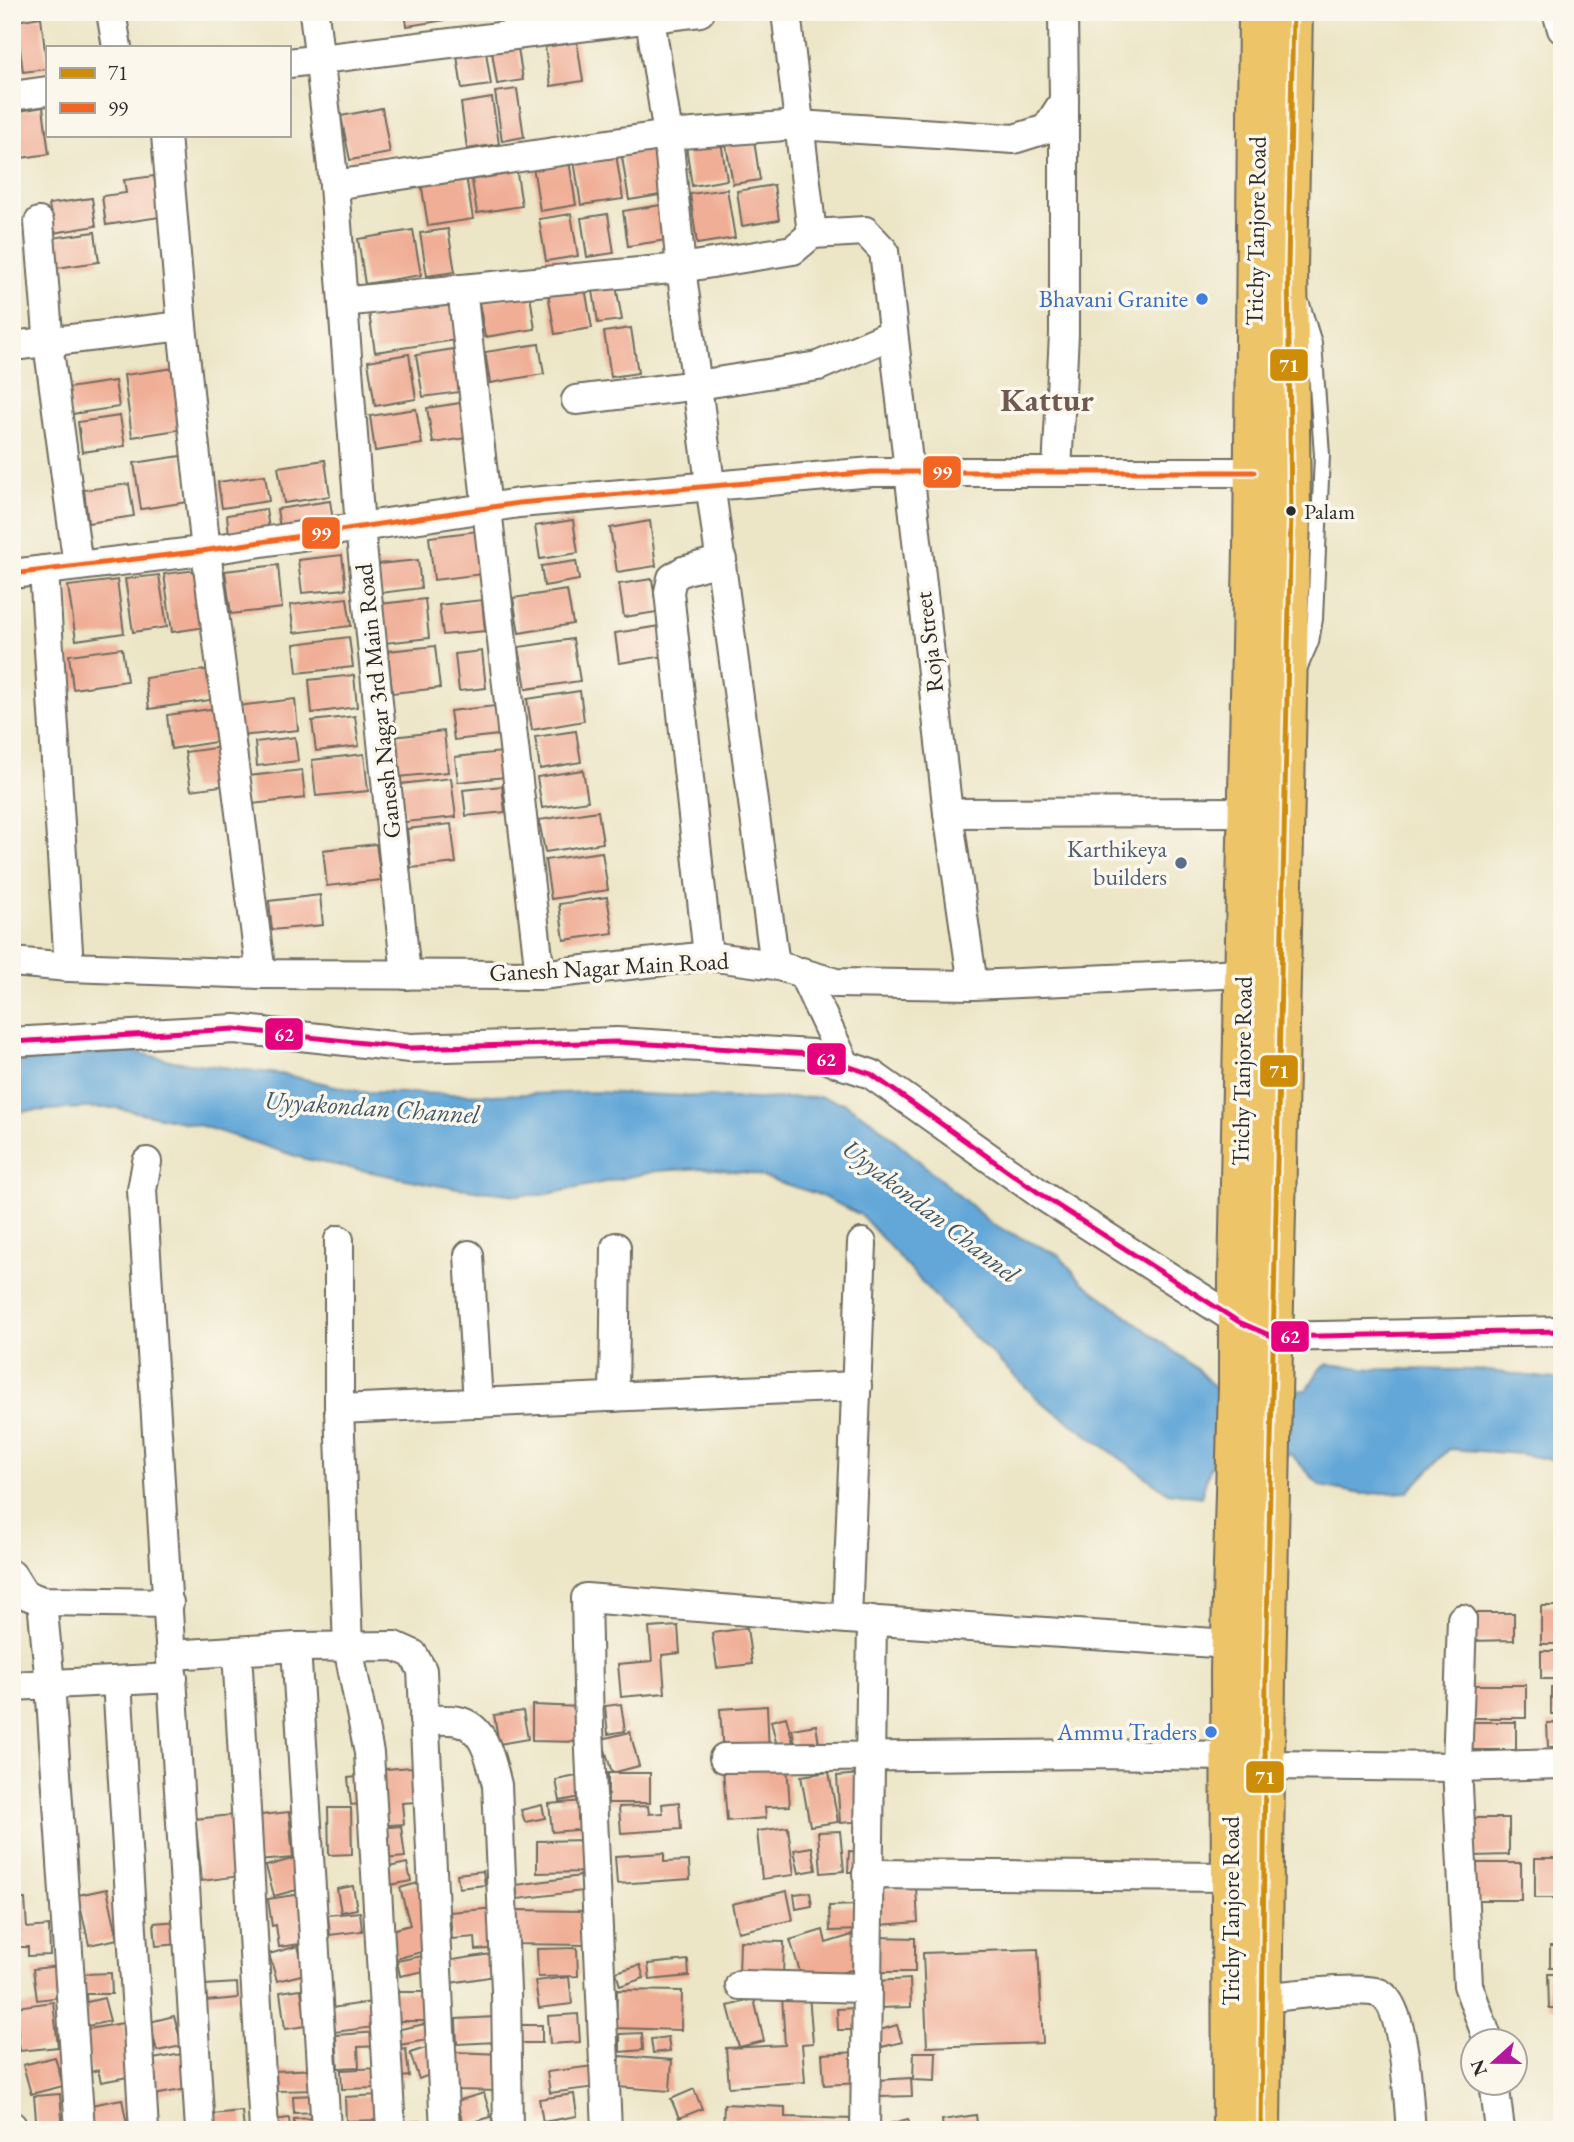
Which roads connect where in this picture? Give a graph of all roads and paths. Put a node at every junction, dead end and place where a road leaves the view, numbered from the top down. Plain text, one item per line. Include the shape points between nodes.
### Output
1 (111, 12) edge
2 (314, 12) edge
3 (700, 12) edge
4 (786, 12) edge
5 (1063, 12) edge
6 (1258, 12) edge
7 (1293, 12) edge
8 (1557, 12) edge
9 (649, 15) edge
10 (1562, 29) edge
11 (117, 46) edge
12 (319, 60) junction
13 (290, 63) edge
14 (46, 91) edge
15 (12, 96) edge
16 (1064, 101) junction
17 (798, 125) junction
18 (668, 135) junction
19 (166, 136) edge
20 (334, 185) junction
21 (39, 222) dead end
22 (812, 234) junction
23 (681, 268) junction
24 (462, 289) junction
25 (343, 302) junction
26 (182, 326) junction
27 (893, 334) junction
28 (49, 341) junction
29 (12, 346) edge
30 (698, 385) junction
31 (576, 400) dead end
32 (1057, 471) junction
33 (909, 472) junction
34 (1254, 472) junction
35 (711, 486) junction
36 (486, 508) junction
37 (360, 527) junction
38 (206, 551) junction
39 (722, 560) junction
40 (78, 566) junction
41 (44, 570) junction
42 (12, 574) edge
43 (1248, 812) junction
44 (948, 813) junction
45 (708, 956) junction
46 (12, 962) edge
47 (68, 967) junction
48 (789, 969) junction
49 (1244, 973) junction
50 (261, 974) junction
51 (406, 975) junction
52 (540, 975) junction
53 (973, 985) junction
54 (12, 1042) edge
55 (846, 1066) junction
56 (147, 1162) dead end
57 (339, 1240) dead end
58 (862, 1243) dead end
59 (616, 1247) dead end
60 (468, 1255) dead end
61 (1238, 1322) junction
62 (1562, 1331) edge
63 (1274, 1337) junction
64 (1256, 1383) junction
65 (857, 1386) junction
66 (614, 1397) junction
67 (478, 1403) junction
68 (339, 1409) junction
69 (1252, 1481) junction
70 (12, 1575) edge
71 (42, 1601) junction
72 (169, 1603) junction
73 (1462, 1619) dead end
74 (859, 1620) junction
75 (1230, 1644) junction
76 (296, 1647) junction
77 (348, 1647) junction
78 (237, 1651) junction
79 (173, 1666) junction
80 (117, 1681) junction
81 (50, 1684) junction
82 (12, 1686) edge
83 (424, 1720) junction
84 (868, 1756) junction
85 (724, 1758) dead end
86 (1248, 1761) junction
87 (1562, 1764) edge
88 (1457, 1767) junction
89 (867, 1874) junction
90 (1230, 1877) junction
91 (740, 1985) dead end
92 (867, 1988) junction
93 (1262, 1998) junction
94 (1483, 2026) edge
95 (1496, 2096) edge
96 (80, 2130) edge
97 (144, 2130) edge
98 (200, 2130) edge
99 (264, 2130) edge
100 (326, 2130) edge
101 (391, 2130) edge
102 (445, 2130) edge
103 (508, 2130) edge
104 (607, 2130) edge
105 (865, 2130) edge
106 (1232, 2130) edge
107 (1261, 2130) edge
108 (1411, 2130) edge
109 (1500, 2130) edge

1 - 11 street
2 - 12 street, Ganesh Nagar 3rd Main Road
3 - 9 street
4 - 17 street
5 - 16 street
6 - 34 highway, Trichy Tanjore Road
7 - 63 highway, Trichy Tanjore Road via 1288,267 1291,511
8 - 10 street
9 - 12 street
9 - 18 street
12 - 13 street
12 - 20 street, Ganesh Nagar 3rd Main Road
14 - 15 street
16 - 17 street via 1046,129 1014,139
16 - 32 street via 1064,334
17 - 18 street
17 - 22 street
18 - 20 street
18 - 23 street
19 - 26 street
20 - 25 street, Ganesh Nagar 3rd Main Road
21 - 28 street
22 - 23 street via 793,250
22 - 27 street, Roja Street via 865,231 884,251
23 - 24 street
23 - 30 street
24 - 25 street
24 - 36 street
25 - 37 street, Ganesh Nagar 3rd Main Road
26 - 28 street
26 - 38 street
27 - 30 street via 818,366
27 - 33 street, Roja Street
28 - 29 street
28 - 40 street
30 - 31 street
30 - 35 street
32 - 33 street
32 - 34 street
33 - 35 street
33 - 44 street, Roja Street
34 - 43 highway, Trichy Tanjore Road
35 - 36 street
35 - 39 street
36 - 37 street
36 - 52 street
37 - 38 street
37 - 51 street, Ganesh Nagar 3rd Main Road
38 - 40 street
38 - 50 street
39 - 45 street via 683,570 672,578 669,592
39 - 48 street
40 - 41 street
41 - 42 street
41 - 47 street
43 - 44 street
43 - 49 highway, Trichy Tanjore Road
44 - 53 street, Roja Street
45 - 48 street, Ganesh Nagar Main Road
45 - 52 street, Ganesh Nagar Main Road
46 - 47 street, Ganesh Nagar Main Road
47 - 50 street, Ganesh Nagar Main Road
48 - 53 street, Ganesh Nagar Main Road via 836,982
48 - 55 street
49 - 53 street, Ganesh Nagar Main Road
49 - 61 highway, Trichy Tanjore Road
50 - 51 street, Ganesh Nagar Main Road
51 - 52 street, Ganesh Nagar Main Road
54 - 55 street via 235,1029 410,1048 617,1042 812,1054
55 - 61 street via 871,1074 1046,1198
56 - 72 street via 142,1190
57 - 68 street
58 - 65 street
59 - 66 street
60 - 67 street
61 - 63 street
61 - 64 highway, Trichy Tanjore Road
62 - 63 street
63 - 64 highway, Trichy Tanjore Road
64 - 69 highway, Trichy Tanjore Road
65 - 66 street
65 - 74 street
66 - 67 street
67 - 68 street
68 - 77 street
69 - 75 highway, Trichy Tanjore Road
69 - 86 highway, Trichy Tanjore Road
70 - 71 street via 24,1594
71 - 72 street
71 - 81 street
72 - 79 street
73 - 88 street
74 - 75 street
74 - 84 street
74 - 104 street via 586,1598
75 - 86 highway, Trichy Tanjore Road
76 - 77 street
76 - 78 street
76 - 100 street
77 - 83 street via 395,1646 413,1654 422,1670
77 - 101 street via 369,1753
78 - 79 street
78 - 99 street
79 - 80 street
79 - 98 street
80 - 81 street
80 - 97 street
81 - 82 street
81 - 96 street
83 - 102 street
83 - 103 street via 460,1722 478,1733 497,1785
84 - 85 street
84 - 86 street via 1093,1754
84 - 89 street
86 - 88 street
86 - 90 highway, Trichy Tanjore Road
86 - 93 highway, Trichy Tanjore Road
87 - 88 street
88 - 94 street via 1468,1985
89 - 90 street
89 - 92 street
90 - 106 highway, Trichy Tanjore Road
91 - 92 street
92 - 105 street
93 - 107 highway, Trichy Tanjore Road
93 - 108 street via 1361,1990 1381,1994 1400,2027
95 - 109 street

